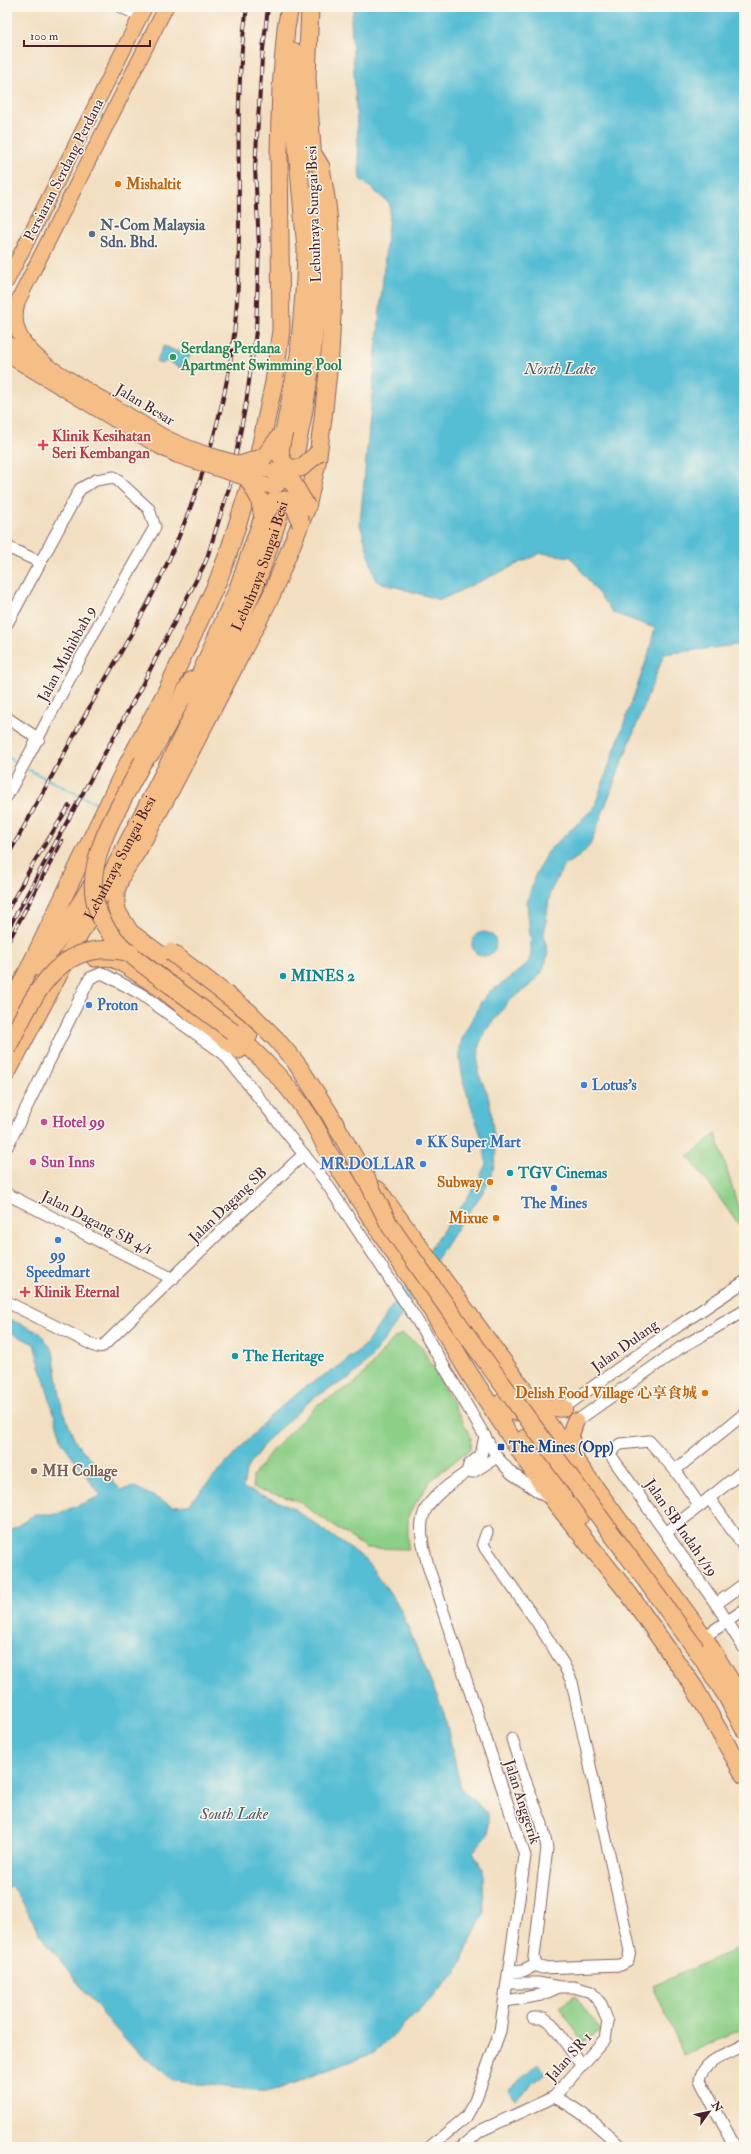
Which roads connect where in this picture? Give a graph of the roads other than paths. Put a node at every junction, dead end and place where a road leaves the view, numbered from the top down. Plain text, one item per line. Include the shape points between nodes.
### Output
1 (121, 7) edge
2 (166, 7) edge
3 (290, 7) edge
4 (310, 7) edge
5 (143, 12) edge
6 (286, 28) junction
7 (150, 38) junction
8 (128, 41) junction
9 (106, 124) junction
10 (81, 133) junction
11 (312, 152) junction
12 (64, 192) junction
13 (7, 281) edge
14 (7, 343) edge
15 (7, 355) edge
16 (48, 366) junction
17 (284, 432) junction
18 (160, 441) junction
19 (318, 454) junction
20 (245, 472) junction
21 (275, 472) joint
22 (307, 507) junction
23 (263, 517) junction
24 (301, 524) junction
25 (7, 547) edge
26 (40, 562) junction
27 (217, 583) junction
28 (7, 624) edge
29 (203, 666) junction
30 (212, 708) junction
31 (7, 718) edge
32 (39, 739) junction
33 (171, 758) junction
34 (143, 761) junction
35 (7, 796) edge
36 (138, 850) junction
37 (43, 1003) junction
38 (7, 1014) edge
39 (7, 1032) edge
40 (7, 1049) edge
41 (7, 1074) edge
42 (7, 1147) edge
43 (328, 1152) junction
44 (304, 1154) junction
45 (7, 1194) edge
46 (390, 1226) junction
47 (173, 1279) junction
48 (744, 1282) edge
49 (7, 1302) edge
50 (431, 1309) junction
51 (744, 1312) edge
52 (621, 1368) junction
53 (632, 1383) junction
54 (522, 1388) junction
55 (501, 1403) junction
56 (564, 1408) junction
57 (744, 1414) edge
58 (545, 1420) junction
59 (575, 1422) junction
60 (523, 1435) junction
61 (555, 1435) junction
62 (485, 1436) junction
63 (533, 1450) junction
64 (497, 1457) junction
65 (575, 1462) junction
66 (675, 1470) junction
67 (744, 1470) edge
68 (467, 1472) junction
69 (548, 1472) junction
70 (710, 1498) junction
71 (554, 1501) junction
72 (700, 1506) junction
73 (486, 1532) dead end
74 (666, 1533) junction
75 (744, 1547) edge
76 (744, 1584) edge
77 (716, 1604) junction
78 (744, 1611) edge
79 (728, 1622) junction
80 (700, 1643) junction
81 (743, 1643) edge
82 (744, 1709) edge
83 (744, 1729) edge
84 (512, 1739) dead end
85 (735, 1757) junction
86 (744, 1775) edge
87 (536, 1965) junction
88 (509, 1972) junction
89 (508, 1983) junction
90 (559, 1987) junction
91 (506, 2001) junction
92 (533, 2018) dead end
93 (744, 2045) edge
94 (582, 2066) junction
95 (554, 2097) junction
96 (430, 2147) edge
97 (461, 2147) edge
98 (622, 2147) edge
99 (735, 2147) edge

1 - 5 street
2 - 7 main road, Persiaran Serdang Perdana
3 - 6 highway, Lebuhraya Sungai Besi
4 - 11 highway, Lebuhraya Sungai Besi via 307,78
5 - 8 main road, Persiaran Serdang Perdana
6 - 17 highway via 293,47 295,125 306,249 299,356
6 - 27 highway, Lebuhraya Sungai Besi via 279,151 281,330 274,382 257,463
7 - 8 main road via 140,43
7 - 9 main road, Persiaran Serdang Perdana
8 - 10 main road, Persiaran Serdang Perdana
9 - 10 main road via 92,133
9 - 12 main road, Persiaran Serdang Perdana
10 - 12 main road, Persiaran Serdang Perdana
11 - 19 highway via 321,167 333,260 332,328
11 - 33 highway, Lebuhraya Sungai Besi via 319,270 309,382 297,447 262,568 237,627
12 - 13 main road, Persiaran Serdang Perdana via 44,204
12 - 16 main road, Persiaran Serdang Perdana via 18,301 14,318 15,326 27,347
14 - 16 main road, Jalan Besar
15 - 18 main road, Jalan Besar
16 - 18 main road, Jalan Besar
17 - 19 highway, bridge via 280,453 282,462 289,468 301,468
17 - 20 highway, bridge via 268,454 255,461
18 - 20 main road, Jalan Besar, bridge via 178,456
19 - 22 highway
20 - 21 main road, Jalan Besar, bridge via 274,487 281,481
20 - 23 highway, bridge via 259,498
21 - 22 highway, bridge via 293,483
22 - 24 highway
23 - 24 highway, bridge via 273,502 286,500 296,507
23 - 29 highway via 237,591
24 - 30 highway via 261,616
25 - 26 street
26 - 28 street
26 - 32 street, Jalan Muhibbah 9 via 80,489 96,480 114,477 149,509 155,527 95,631
27 - 34 highway via 211,618
27 - 38 highway, Lebuhraya Sungai Besi
29 - 34 highway via 152,752
29 - 39 highway via 124,829 93,886 36,975
30 - 33 highway
30 - 36 highway
31 - 32 street
32 - 35 street, Jalan Muhibbah 9
33 - 37 highway, Lebuhraya Sungai Besi
34 - 43 highway, bridge via 99,852 94,873 95,897 104,924 121,948 233,1032 265,1062 317,1128
36 - 46 highway, bridge via 124,888 124,902 130,916 144,932 241,1005 286,1050 329,1113 381,1205
36 - 54 highway via 122,874 116,891 116,905 125,926 138,939 234,1009 273,1046
37 - 41 highway, Lebuhraya Sungai Besi
37 - 43 highway via 75,966 104,957 121,962 161,988 236,1047 276,1089
40 - 46 highway, bridge via 36,993 47,977 62,965 80,955 105,950 129,952 151,960 232,1020 266,1052 300,1092
42 - 44 street via 90,978 102,973 141,994 224,1054
43 - 50 highway
44 - 47 street, Jalan Dagang SB
44 - 62 street via 325,1181 418,1322
45 - 47 street, Jalan Dagang SB 4/1
46 - 80 highway, bridge via 462,1328
47 - 49 street, Jalan Dagang SB via 103,1346 96,1347
48 - 52 street, Jalan Dulang
50 - 55 highway via 442,1319
50 - 71 highway via 468,1373
51 - 53 street via 680,1348
52 - 53 street
52 - 56 street, Jalan Dulang
53 - 59 street
54 - 55 highway via 526,1402 522,1408 511,1412
54 - 56 highway via 542,1405
54 - 58 highway
55 - 60 highway
56 - 58 street, Jalan Dulang
57 - 66 street
58 - 60 street, Jalan Dulang
58 - 61 highway
59 - 61 street
59 - 65 highway via 571,1443
60 - 63 highway
61 - 63 street
61 - 65 highway
62 - 64 street
62 - 68 street, Jalan Anggerik via 481,1455 469,1465
63 - 69 highway
64 - 68 street, Jalan Anggerik via 473,1472
64 - 71 street via 511,1473
65 - 69 highway via 561,1452 552,1455 548,1461
65 - 80 highway via 642,1550
66 - 72 street
66 - 74 street, Jalan SB Indah 1/19 via 649,1441 620,1444 609,1453
67 - 70 street
68 - 88 street, Jalan Anggerik via 434,1496 421,1520 420,1534 429,1569 525,1856
69 - 85 highway via 671,1636 726,1732
70 - 72 street
70 - 75 street
71 - 85 highway via 629,1594 659,1636
72 - 74 street
73 - 87 street via 483,1543 541,1628 570,1677 630,1952 628,1961 621,1965 542,1968
74 - 77 street, Jalan SB Indah 1/19
76 - 77 street
77 - 79 street, Jalan SB Indah 1/19
78 - 79 street
79 - 80 street
79 - 81 street, Jalan SB Indah 1/19
80 - 82 highway via 730,1680
80 - 83 highway
84 - 87 street via 542,1824 547,1848 534,1957
85 - 86 highway
87 - 88 street via 523,1971
88 - 89 street, Jalan Anggerik
89 - 90 street, Jalan SR 1 via 538,1983
89 - 91 street, Jalan Anggerik
90 - 91 street via 541,1996
90 - 94 street, Jalan SR 1 via 574,1986 591,1992 602,2004 608,2022 605,2039
91 - 96 street, Jalan Anggerik via 500,2031 475,2101 466,2117
92 - 94 street via 544,2018 552,2024
93 - 99 street via 709,2063 701,2071 700,2080
94 - 95 street, Jalan SR 1
95 - 97 street via 480,2131
95 - 98 street, Jalan SR 1 via 569,2104

